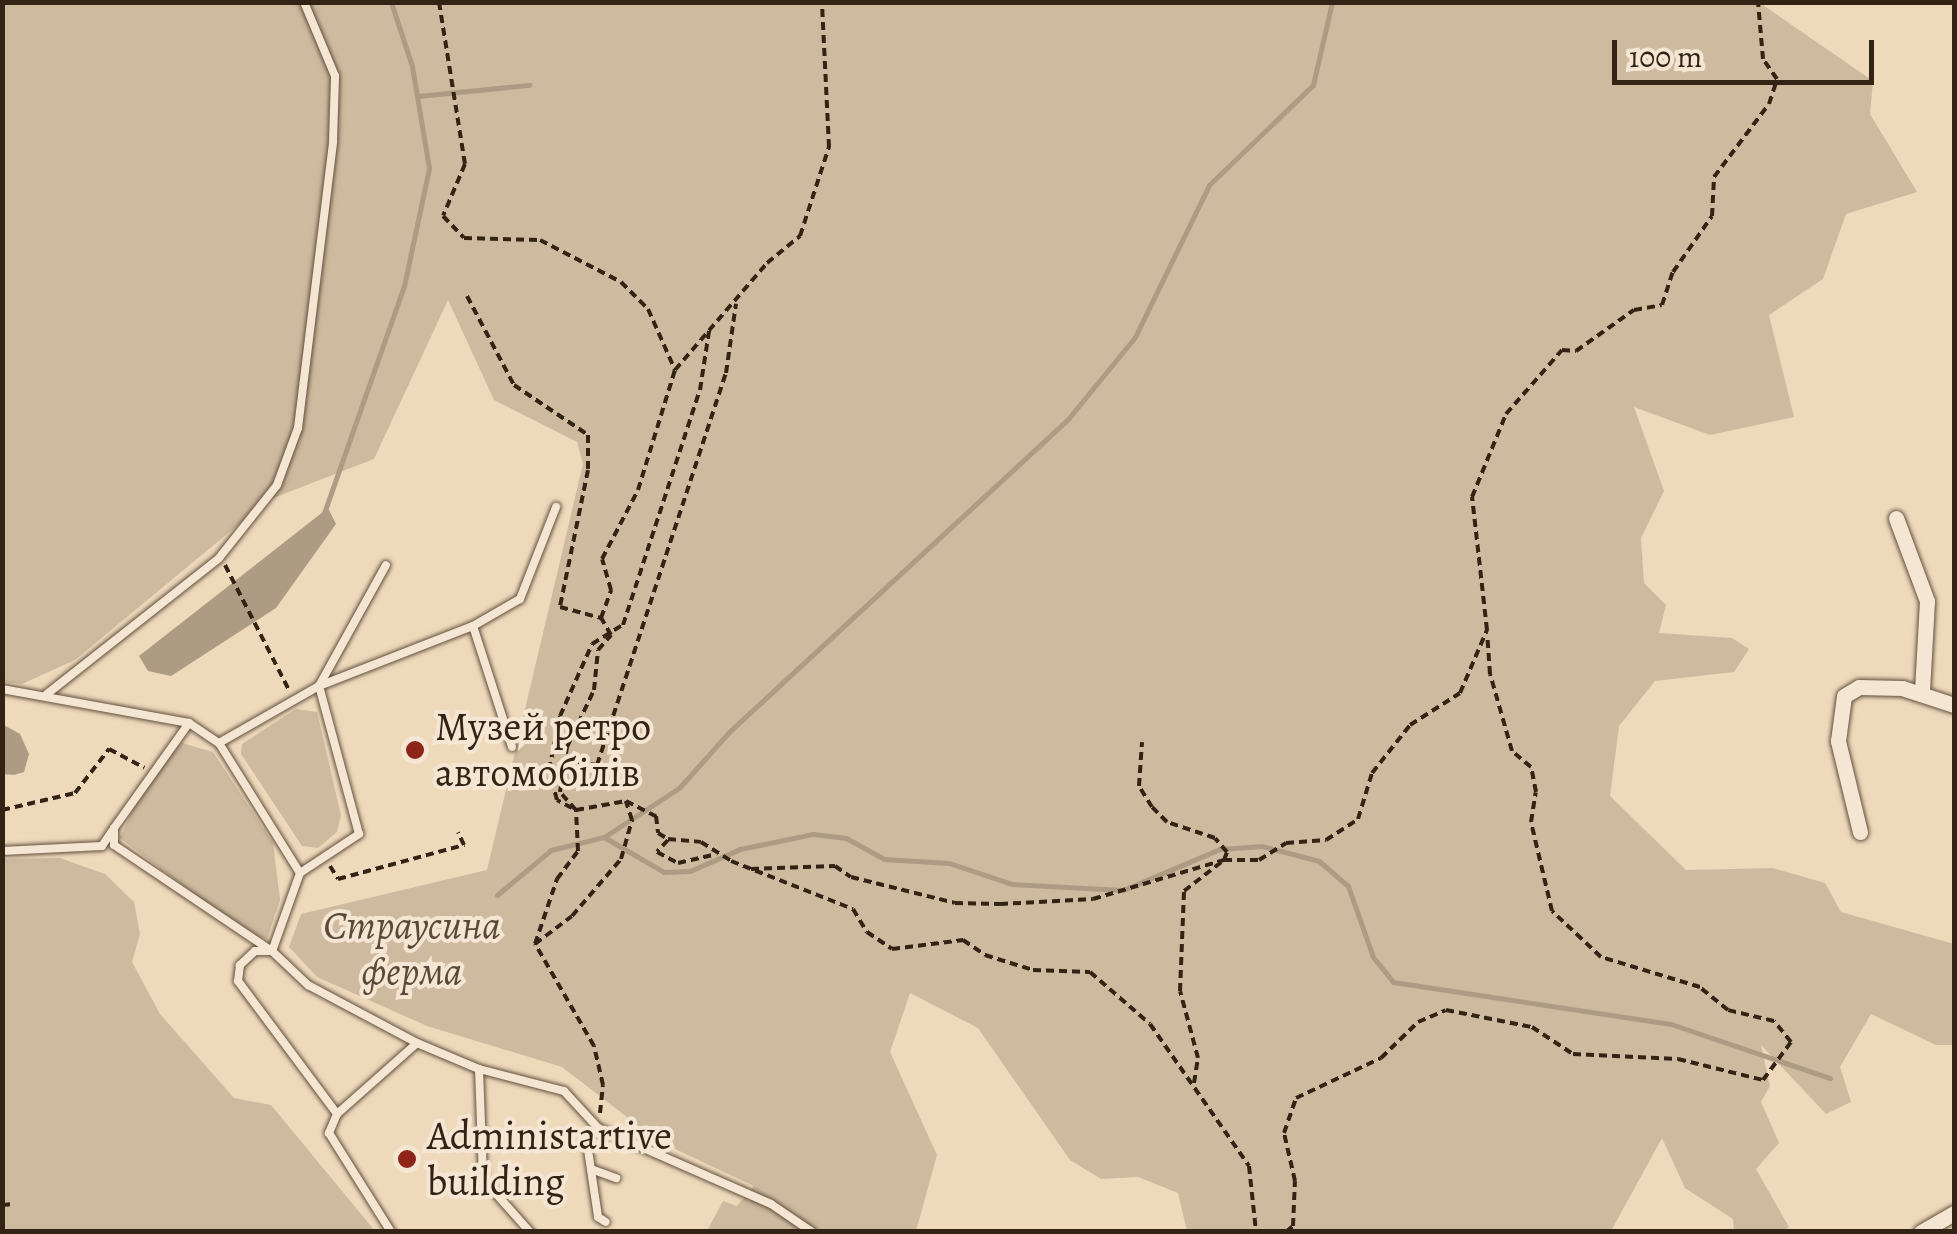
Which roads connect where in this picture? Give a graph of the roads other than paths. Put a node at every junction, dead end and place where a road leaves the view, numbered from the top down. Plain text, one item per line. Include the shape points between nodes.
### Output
1 (304, 2) edge
2 (556, 507) dead end
3 (1896, 518) dead end
4 (386, 565) dead end
5 (472, 626) junction
6 (319, 686) junction
7 (2, 689) edge
8 (1922, 691) junction
9 (47, 694) junction
10 (1954, 705) edge
11 (188, 723) junction
12 (219, 743) junction
13 (512, 747) dead end
14 (114, 828) junction
15 (1860, 832) dead end
16 (2, 851) edge
17 (300, 873) junction
18 (272, 951) junction
19 (417, 1043) junction
20 (480, 1069) junction
21 (337, 1114) junction
22 (598, 1128) junction
23 (590, 1169) junction
24 (616, 1178) dead end
25 (1954, 1213) edge
26 (606, 1222) dead end
27 (391, 1232) edge
28 (530, 1232) edge
29 (812, 1232) edge
30 (1921, 1232) edge

1 - 9 lane via 335,76 333,141 298,428 277,485 219,558
2 - 5 lane via 520,599
3 - 8 street via 1926,601
4 - 6 lane
5 - 6 lane
5 - 13 lane
6 - 12 lane
6 - 17 lane via 359,834
7 - 9 lane
8 - 10 street
8 - 15 street via 1859,687 1844,696 1838,741
9 - 11 lane
11 - 12 lane
11 - 14 lane
12 - 17 lane
14 - 16 lane via 102,846
14 - 18 lane via 120,854
17 - 18 lane
18 - 19 lane via 308,984
18 - 21 lane via 255,951 240,966 238,981
19 - 20 lane
19 - 21 lane
20 - 22 lane via 564,1091
20 - 28 lane via 483,1178
21 - 27 lane via 329,1133
22 - 23 lane via 587,1143
22 - 29 lane via 772,1204
23 - 24 lane
23 - 26 lane via 598,1217
25 - 30 street

